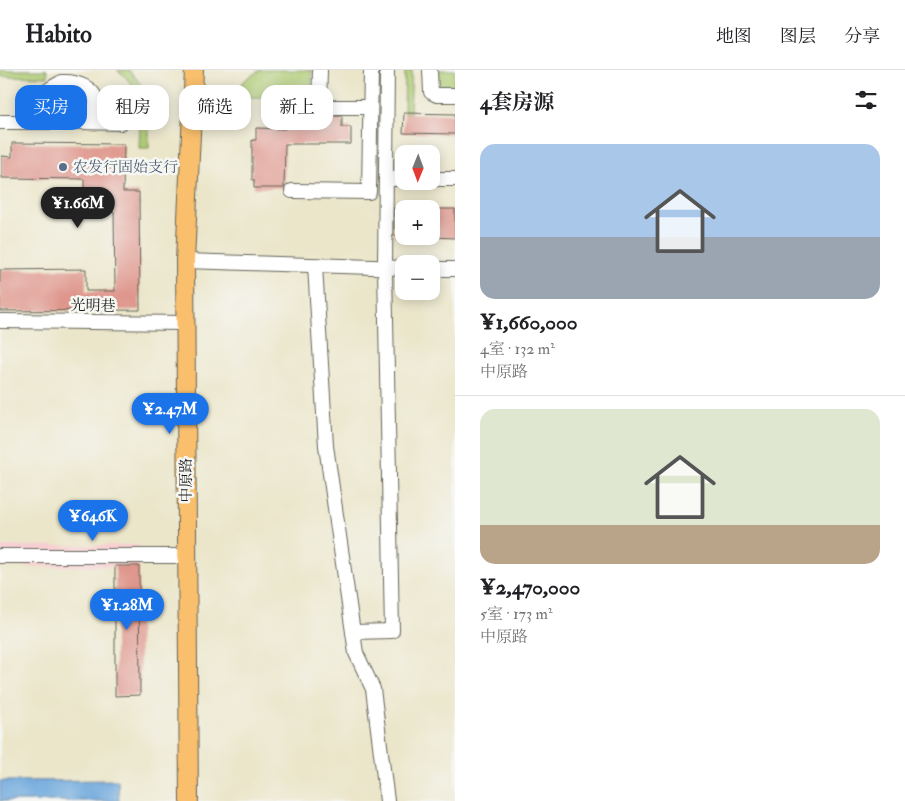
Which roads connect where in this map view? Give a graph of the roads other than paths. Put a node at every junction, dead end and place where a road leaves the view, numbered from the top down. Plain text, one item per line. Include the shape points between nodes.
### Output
1 (194, 70) edge
2 (320, 70) edge
3 (371, 70) edge
4 (386, 70) edge
5 (430, 70) edge
6 (70, 76) edge
7 (56, 85) edge
8 (82, 85) edge
9 (87, 89) edge
10 (455, 96) edge
11 (370, 107) junction
12 (87, 117) edge
13 (0, 122) edge
14 (15, 122) edge
15 (386, 179) junction
16 (395, 179) edge
17 (440, 179) edge
18 (455, 180) edge
19 (292, 191) dead end
20 (185, 261) junction
21 (315, 266) junction
22 (385, 268) junction
23 (395, 268) edge
24 (440, 269) edge
25 (455, 269) edge
26 (0, 321) edge
27 (186, 323) junction
28 (0, 556) edge
29 (187, 556) junction
30 (353, 632) junction
31 (189, 801) edge
32 (387, 801) edge

1 - 20 main road, 中原路
2 - 11 street via 319,107
3 - 11 street
4 - 15 street
5 - 10 street via 431,92
6 - 7 street
6 - 8 street
9 - 12 street via 97,101
11 - 19 street via 369,192
13 - 14 street
15 - 16 street
15 - 22 street
17 - 18 street
20 - 21 street
20 - 27 main road, 中原路
21 - 22 street
21 - 30 street via 326,446
22 - 23 street
22 - 30 street via 392,631
24 - 25 street
26 - 27 street, 光明巷
27 - 29 main road, 中原路
28 - 29 street
29 - 31 main road, 中原路
30 - 32 street via 356,653 373,689

